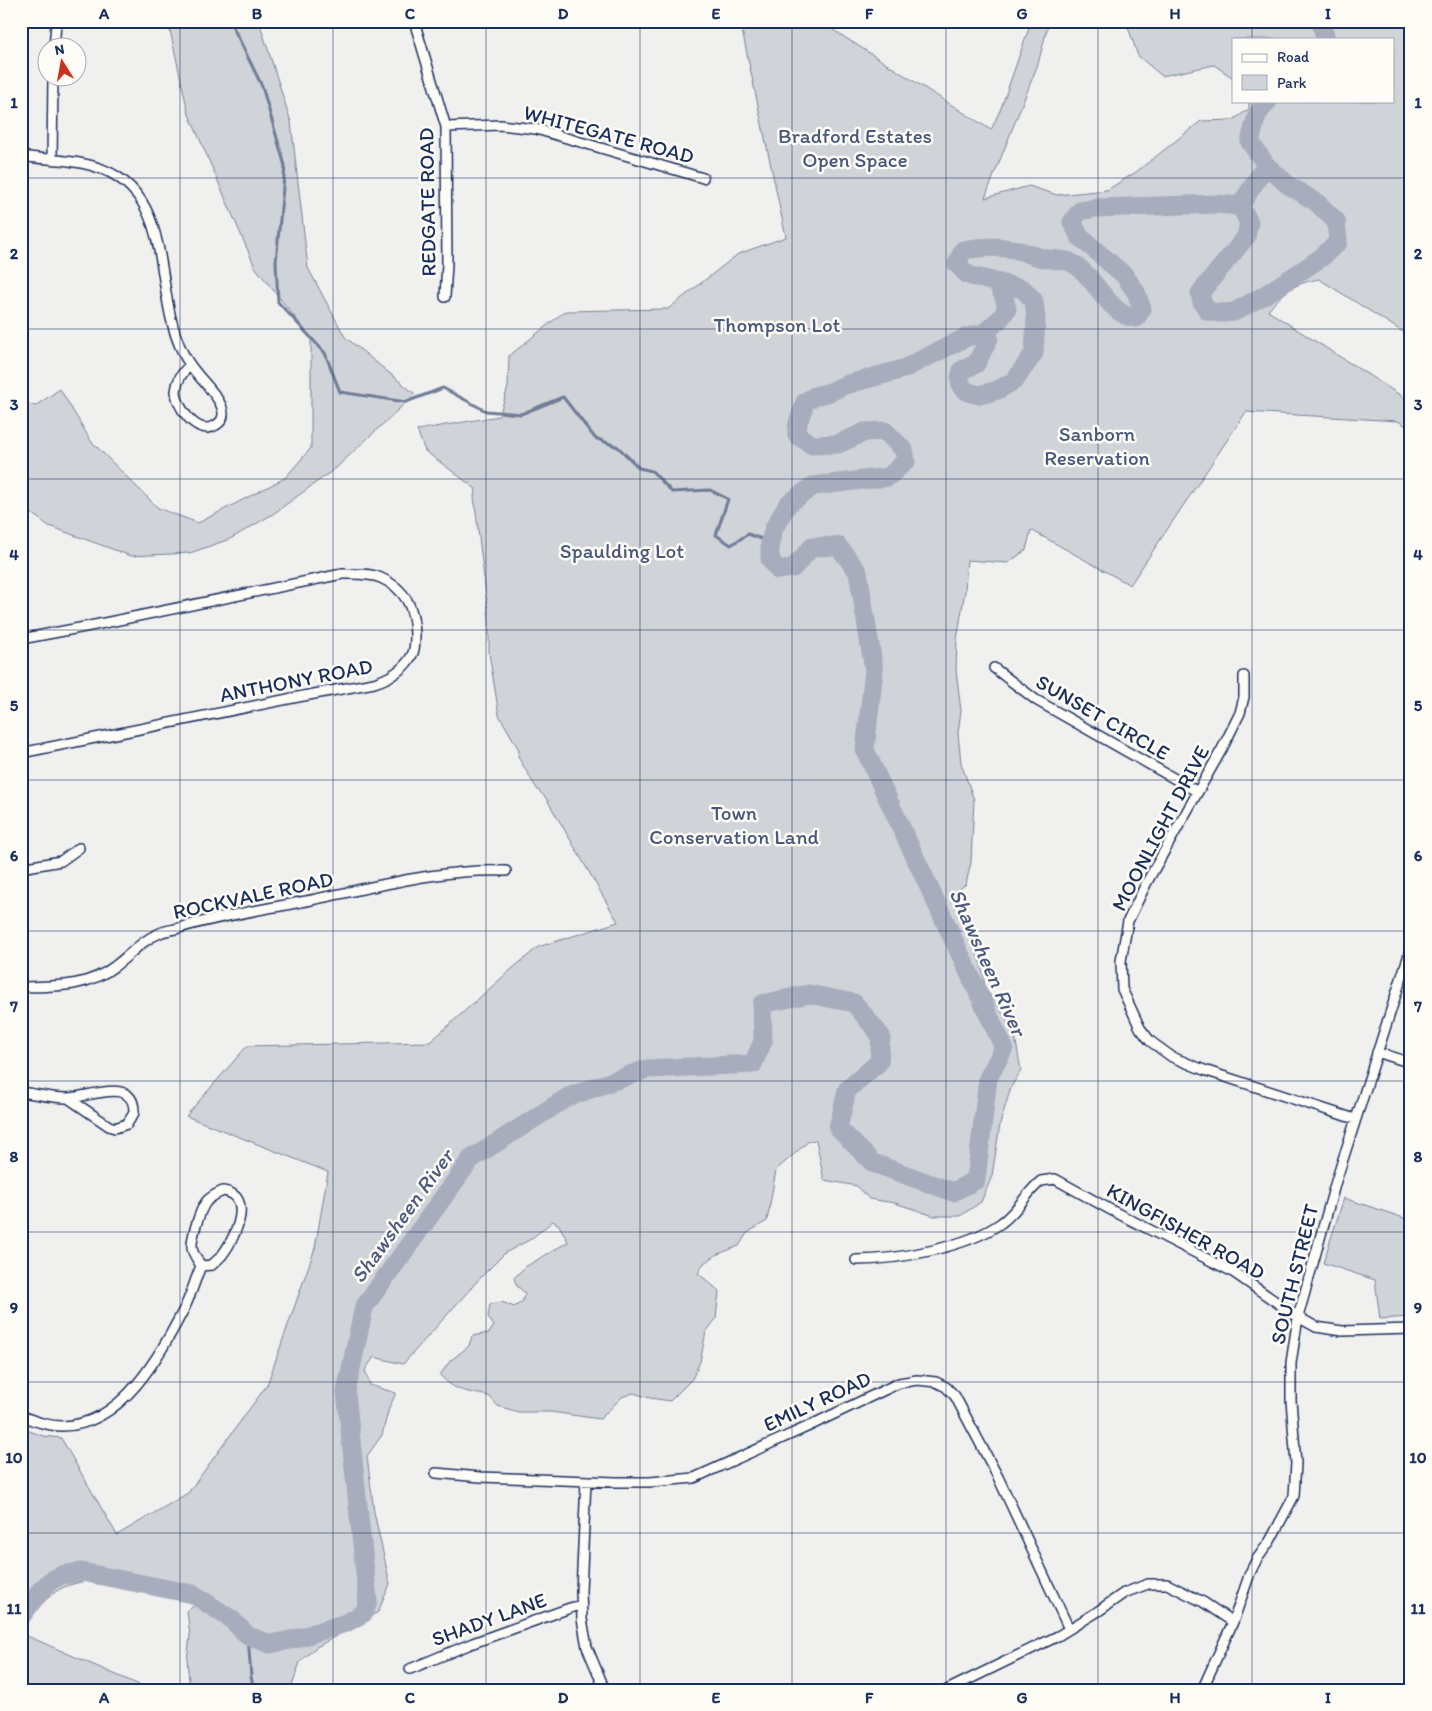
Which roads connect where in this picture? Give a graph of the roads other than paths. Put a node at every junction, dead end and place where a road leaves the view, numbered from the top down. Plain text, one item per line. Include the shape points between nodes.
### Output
1 (414, 21) edge
2 (56, 22) edge
3 (55, 38) edge
4 (53, 88) edge
5 (446, 126) junction
6 (21, 156) edge
7 (52, 160) junction
8 (703, 178) dead end
9 (446, 297) dead end
10 (190, 365) junction
11 (21, 639) edge
12 (994, 668) dead end
13 (1244, 676) dead end
14 (21, 753) edge
15 (1198, 792) junction
16 (80, 848) dead end
17 (21, 868) edge
18 (506, 871) dead end
19 (1411, 948) edge
20 (21, 987) edge
21 (1377, 1052) junction
22 (1411, 1063) edge
23 (21, 1092) edge
24 (68, 1098) junction
25 (1355, 1118) junction
26 (856, 1260) dead end
27 (201, 1266) junction
28 (1298, 1317) junction
29 (1411, 1329) edge
30 (21, 1416) edge
31 (436, 1473) dead end
32 (586, 1481) junction
33 (581, 1606) junction
34 (1233, 1622) junction
35 (1069, 1629) junction
36 (410, 1669) dead end
37 (605, 1690) edge
38 (947, 1690) edge
39 (1202, 1690) edge

1 - 5 street, REDGATE ROAD
2 - 3 street
4 - 7 street
5 - 8 street, WHITEGATE ROAD via 536,128
5 - 9 street, REDGATE ROAD
6 - 7 street
7 - 10 street via 102,169 128,185 142,201 155,229 171,322
10 - 10 street via 222,407 223,414 213,427 196,425 177,399 178,382
11 - 14 street, ANTHONY ROAD via 342,574 364,574 380,578 405,596 412,608 415,641 404,667 374,684
12 - 15 street, SUNSET CIRCLE via 1036,700
13 - 15 street, MOONLIGHT DRIVE via 1240,712
15 - 25 street, MOONLIGHT DRIVE via 1128,921 1121,954 1121,981 1133,1016 1150,1041 1178,1061
16 - 17 street via 61,861
18 - 20 street, ROCKVALE ROAD via 483,870 420,878 198,922 147,940 95,979 59,986
19 - 21 street, SOUTH STREET
21 - 22 street
21 - 25 street, SOUTH STREET
23 - 24 street
24 - 24 street via 108,1126 121,1127 134,1113 132,1101 122,1092
25 - 28 street, SOUTH STREET
26 - 28 street, KINGFISHER ROAD via 921,1253 989,1230 1002,1223 1041,1181 1055,1180 1233,1272
27 - 27 street via 212,1265 218,1260 235,1233 241,1216 235,1196 230,1192 216,1194 206,1202 198,1222 192,1247
27 - 30 street via 184,1308 149,1368 110,1411 81,1424 62,1426
28 - 29 street, KINGFISHER ROAD via 1316,1327 1342,1331
28 - 34 street, SOUTH STREET via 1291,1363 1296,1463 1294,1496 1250,1573
31 - 32 street, EMILY ROAD
32 - 33 street
32 - 35 street, EMILY ROAD via 650,1482 694,1478 899,1383 917,1380 936,1382 955,1396 998,1477
33 - 36 street, SHADY LANE via 473,1643
33 - 37 street via 587,1647
34 - 35 street via 1179,1589 1156,1583 1124,1593
34 - 39 street, SOUTH STREET
35 - 38 street

